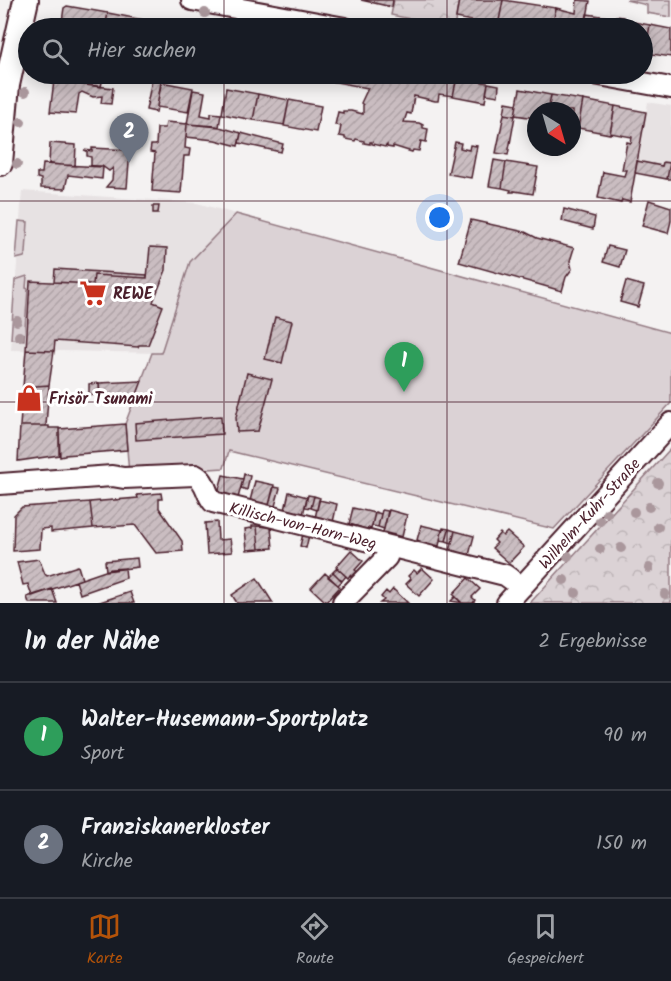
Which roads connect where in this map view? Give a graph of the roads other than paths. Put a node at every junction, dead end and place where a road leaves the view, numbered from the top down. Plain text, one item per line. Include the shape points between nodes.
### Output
1 (27, 0) edge
2 (192, 0) edge
3 (22, 18) edge
4 (290, 18) edge
5 (18, 33) edge
6 (4, 84) edge
7 (649, 84) edge
8 (671, 88) edge
9 (0, 163) edge
10 (671, 423) edge
11 (0, 484) edge
12 (390, 547) junction
13 (522, 587) junction
14 (343, 602) edge
15 (507, 603) edge

1 - 3 main road
2 - 4 street
5 - 6 main road
6 - 9 main road
7 - 8 street
10 - 13 street, Wilhelm-Kuhr-Straße
11 - 12 street, Killisch-von-Horn-Weg via 195,475 205,483 207,496 213,502
12 - 13 street, Killisch-von-Horn-Weg via 505,575
12 - 14 street, Killisch-von-Horn-Weg via 387,557
13 - 15 street, Wilhelm-Kuhr-Straße

